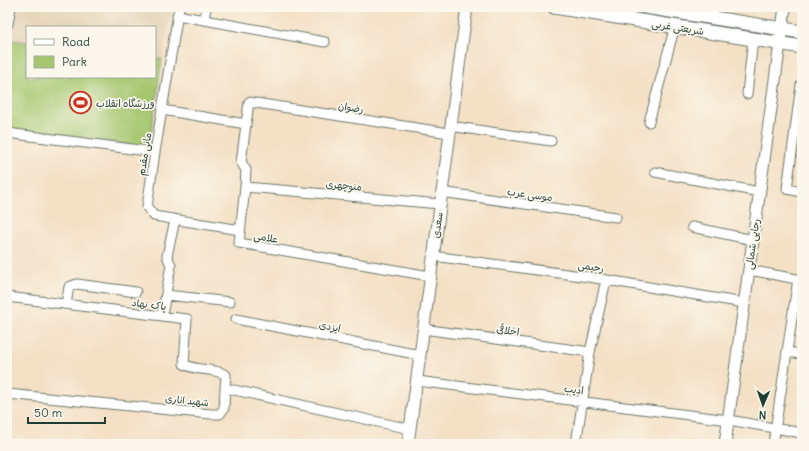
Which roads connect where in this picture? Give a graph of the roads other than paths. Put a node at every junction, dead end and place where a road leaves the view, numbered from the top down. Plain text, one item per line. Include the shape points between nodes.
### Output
1 (10, 7) edge
2 (206, 7) edge
3 (467, 7) edge
4 (554, 7) edge
5 (645, 7) edge
6 (785, 7) edge
7 (178, 11) edge
8 (204, 20) junction
9 (7, 23) edge
10 (674, 26) junction
11 (782, 29) junction
12 (802, 32) edge
13 (753, 40) junction
14 (325, 42) dead end
15 (780, 44) junction
16 (802, 47) edge
17 (801, 85) dead end
18 (747, 94) dead end
19 (250, 102) joint
20 (162, 110) junction
21 (649, 122) dead end
22 (246, 124) junction
23 (798, 129) edge
24 (450, 130) junction
25 (7, 133) edge
26 (551, 141) dead end
27 (155, 152) junction
28 (655, 172) dead end
29 (246, 187) junction
30 (442, 192) junction
31 (759, 192) junction
32 (802, 192) edge
33 (440, 204) junction
34 (616, 217) dead end
35 (175, 220) junction
36 (692, 227) dead end
37 (240, 230) junction
38 (753, 240) junction
39 (433, 256) junction
40 (749, 270) junction
41 (430, 276) junction
42 (606, 280) junction
43 (800, 280) edge
44 (136, 292) dead end
45 (166, 295) junction
46 (7, 297) edge
47 (230, 302) dead end
48 (744, 303) junction
49 (66, 304) junction
50 (162, 316) junction
51 (236, 319) dead end
52 (423, 330) junction
53 (590, 352) junction
54 (787, 352) junction
55 (802, 354) edge
56 (420, 355) junction
57 (417, 381) junction
58 (225, 388) junction
59 (7, 394) edge
60 (583, 402) junction
61 (728, 420) junction
62 (776, 428) junction
63 (410, 429) junction
64 (802, 433) edge
65 (408, 444) edge
66 (576, 444) edge
67 (725, 444) edge
68 (773, 444) edge

1 - 9 street
2 - 8 street
3 - 24 street, سعدی
4 - 10 main road, شریعتی غربی
5 - 11 main road, شریعتی غربی
6 - 11 street, رجایی شمالی
7 - 8 street
7 - 20 street, مانی مقدم
8 - 14 street
10 - 13 main road, شریعتی غربی
10 - 21 street
11 - 12 main road, شریعتی غربی
11 - 15 street, رجایی شمالی
13 - 15 main road, شریعتی غربی
13 - 18 street
15 - 16 main road, شریعتی غربی
15 - 31 street, رجایی شمالی
17 - 23 street
19 - 22 street, علامی
19 - 24 street, رضوان
20 - 22 street
20 - 27 street, مانی مقدم
22 - 29 street, علامی via 241,162 246,170
23 - 32 street via 787,189
24 - 26 street, رضوان
24 - 30 street, سعدی
25 - 27 street
27 - 35 street, مانی مقدم via 147,207 154,216
28 - 31 street
29 - 33 street, منوچهری
29 - 37 street, علامی
30 - 33 street, سعدی
30 - 34 street, موسی عرب
31 - 38 street, رجایی شمالی
33 - 39 street, سعدی
35 - 37 street, مانی مقدم
35 - 45 street via 167,256 171,265
36 - 38 street
37 - 41 street, علامی via 239,243
38 - 40 street, رجایی شمالی
39 - 41 street, سعدی
39 - 42 street, رحیمی
40 - 43 street
40 - 48 street, رجایی شمالی
41 - 52 street, سعدی
42 - 48 street, رحیمی
42 - 53 street
43 - 54 street
44 - 49 street via 77,284 68,287
45 - 47 street
45 - 50 street
46 - 49 street, پاک نهاد
48 - 61 street, رجایی شمالی
49 - 50 street, پاک نهاد
50 - 58 street, پاک نهاد via 187,320 184,364 190,368 220,371 226,375
51 - 56 street, ایزدی
52 - 53 street, اخلاقی
52 - 56 street, سعدی
53 - 60 street
54 - 55 street
54 - 62 street
56 - 57 street, سعدی
57 - 60 street, ادیب
57 - 63 street, سعدی
58 - 59 street, شهید اناری via 224,408 220,414
58 - 63 street
60 - 61 street, ادیب
60 - 66 street
61 - 62 street, ادیب
61 - 67 street, رجایی شمالی
62 - 64 street, ادیب
62 - 68 street
63 - 65 street, سعدی

